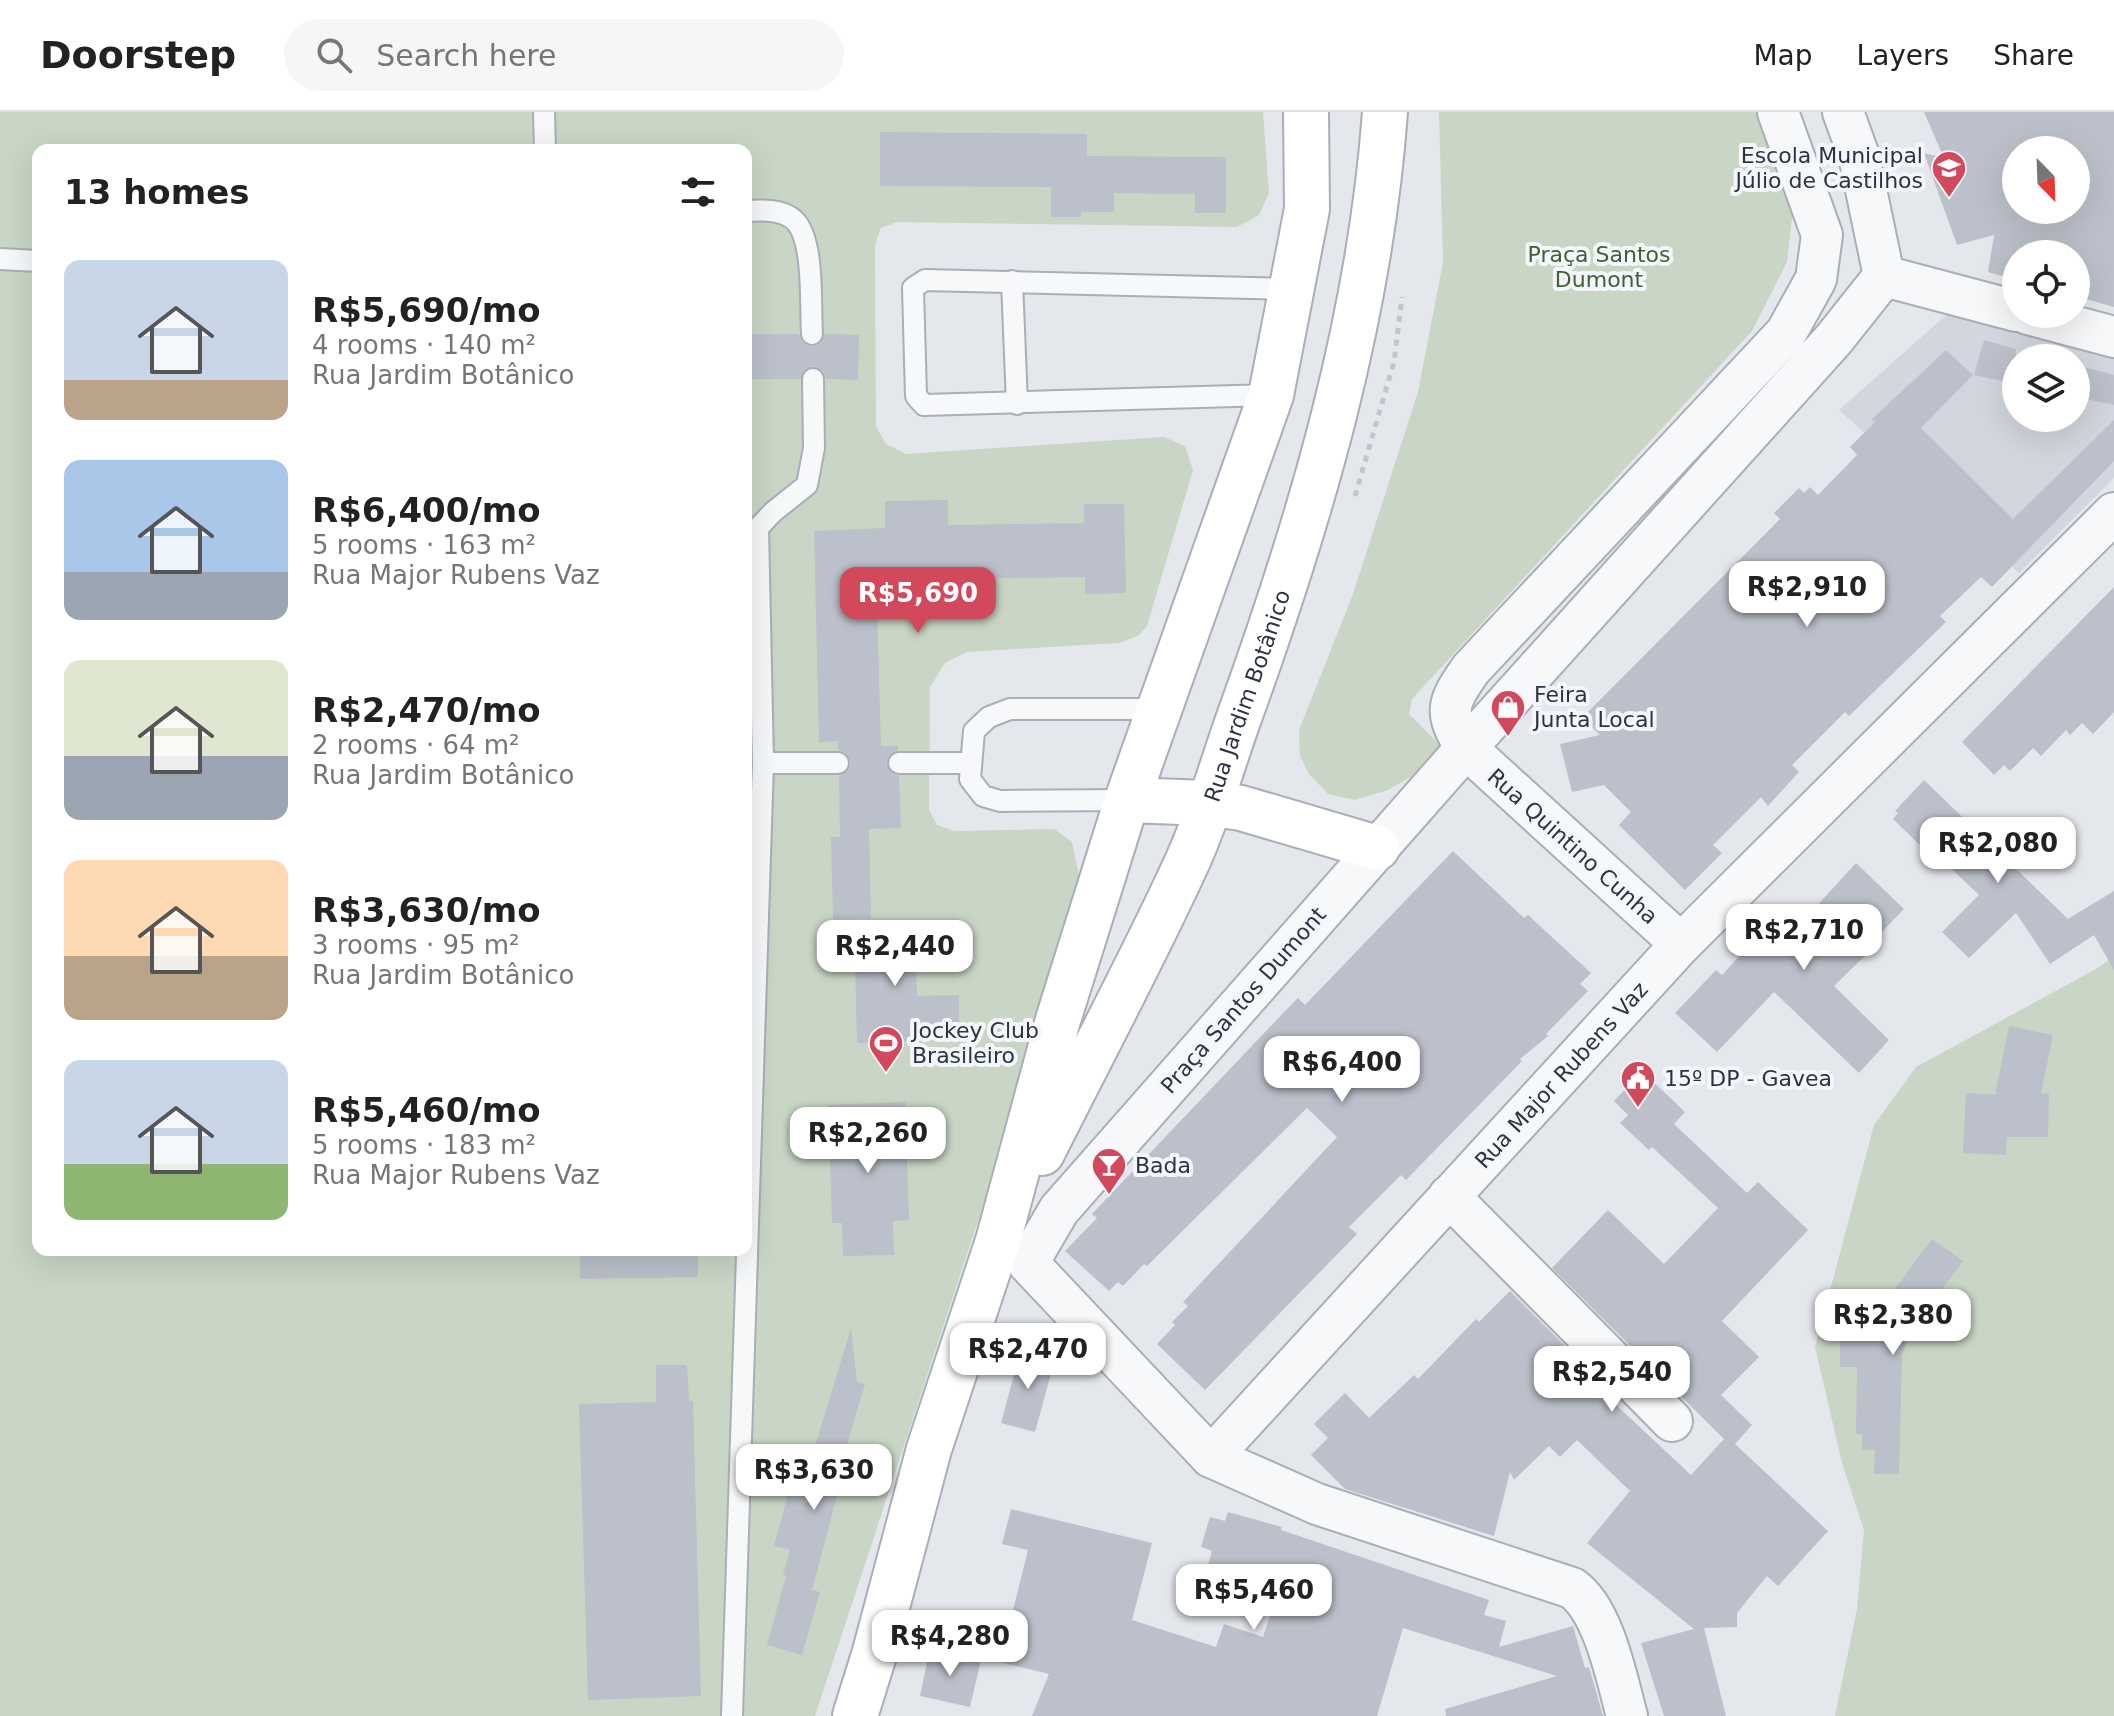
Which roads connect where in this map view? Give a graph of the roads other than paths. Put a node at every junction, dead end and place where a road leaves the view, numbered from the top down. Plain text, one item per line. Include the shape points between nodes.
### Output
1 (544, 112) edge
2 (1306, 112) edge
3 (1385, 112) edge
4 (1778, 112) edge
5 (1843, 112) edge
6 (545, 144) edge
7 (752, 211) edge
8 (0, 259) edge
9 (32, 261) edge
10 (1884, 276) junction
11 (1012, 281) junction
12 (1293, 289) junction
13 (2002, 307) edge
14 (2080, 328) edge
15 (812, 334) dead end
16 (2114, 337) edge
17 (813, 379) dead end
18 (1271, 395) junction
19 (1017, 404) junction
20 (2114, 513) edge
21 (1158, 709) junction
22 (1466, 748) junction
23 (763, 763) junction
24 (838, 763) dead end
25 (899, 763) dead end
26 (971, 763) junction
27 (1127, 800) junction
28 (1208, 803) junction
29 (1377, 848) junction
30 (1681, 944) junction
31 (752, 1101) edge
32 (1449, 1196) junction
33 (1013, 1250) junction
34 (747, 1256) edge
35 (1672, 1421) dead end
36 (1211, 1457) junction
37 (732, 1716) edge
38 (855, 1716) edge
39 (1627, 1716) edge

1 - 6 lane
2 - 12 main road, Rua Jardim Botânico via 1307,209
3 - 28 main road, Rua Jardim Botânico via 1361,300 1323,459
4 - 22 street via 1822,235 1816,279 1786,333 1471,669 1449,711
5 - 10 street via 1859,156
7 - 15 lane via 769,210 794,220 806,239
8 - 9 lane
10 - 13 street
10 - 22 street, Praça Santos Dumont via 1834,339
11 - 12 lane
11 - 19 lane
11 - 19 lane via 925,280 913,288 916,396 924,405
12 - 18 main road, Rua Jardim Botânico
14 - 16 street
17 - 23 lane via 814,448 807,485 758,528
18 - 19 lane
18 - 21 main road, Rua Jardim Botânico
20 - 30 street, Rua Major Rubens Vaz
21 - 26 lane via 1010,709 989,717 974,731
21 - 27 main road, Rua Jardim Botânico
22 - 29 street, Praça Santos Dumont
22 - 30 street, Rua Quintino Cunha
23 - 24 lane
23 - 31 lane
25 - 26 lane
26 - 27 lane via 970,779 983,796 1000,801
27 - 28 main road
27 - 33 main road, Rua Jardim Botânico via 1058,1020
28 - 29 main road via 1260,812
28 - 33 main road, Rua Jardim Botânico via 1185,868
29 - 33 street, Praça Santos Dumont via 1059,1210
30 - 32 street, Rua Major Rubens Vaz
32 - 35 street
32 - 36 street, Rua Major Rubens Vaz
33 - 36 street
33 - 38 main road, Rua Jardim Botânico via 929,1449
34 - 37 lane
36 - 39 street via 1317,1504 1572,1588 1591,1611

